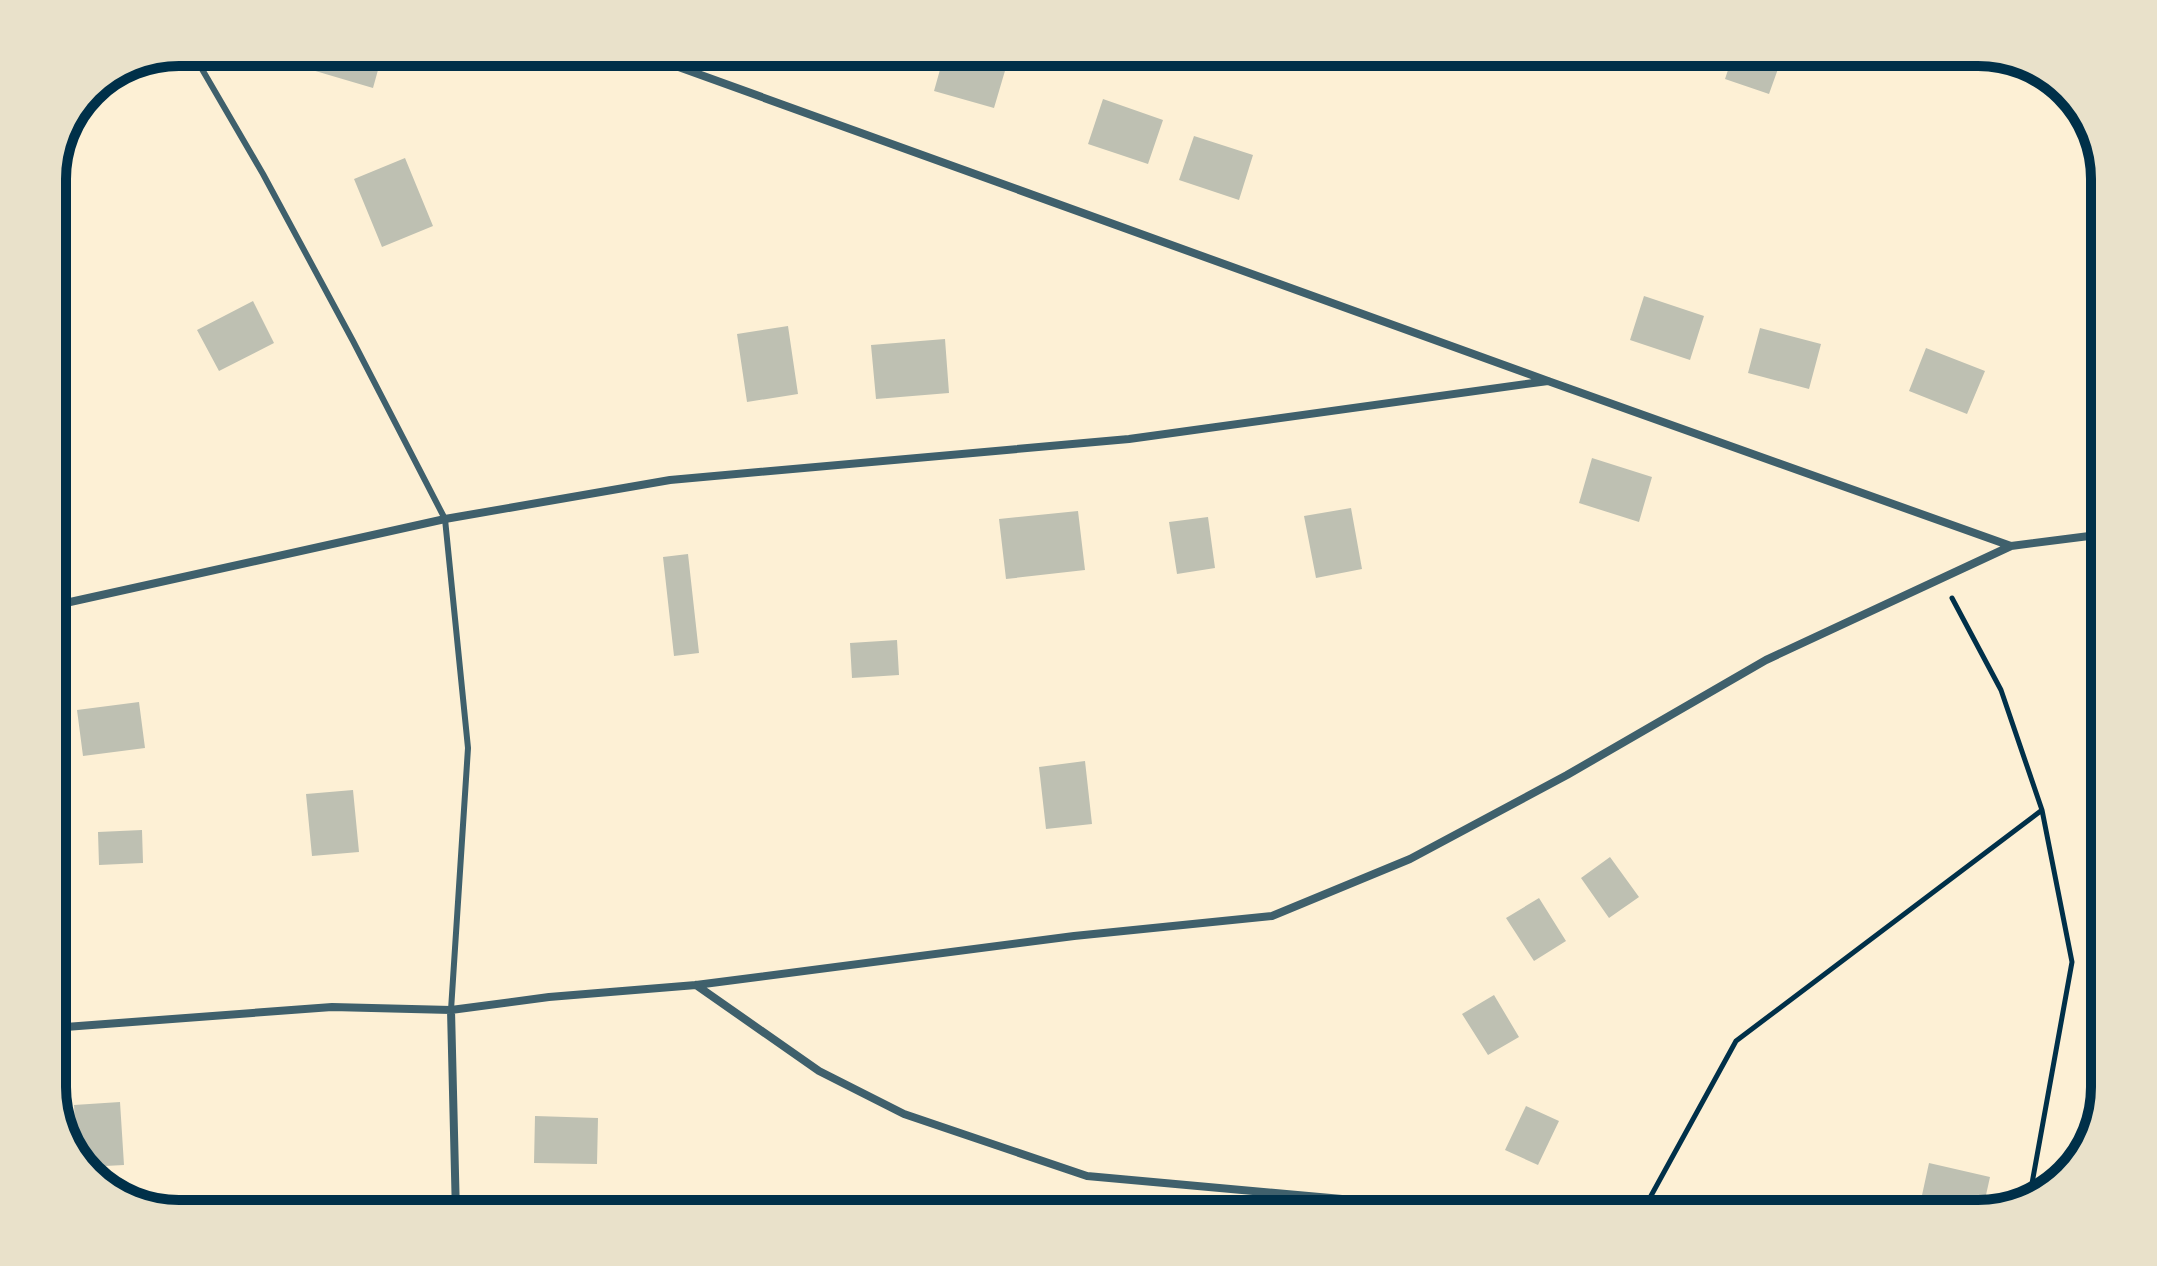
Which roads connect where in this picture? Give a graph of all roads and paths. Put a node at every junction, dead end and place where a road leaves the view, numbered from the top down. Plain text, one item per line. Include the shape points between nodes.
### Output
1 (200, 66) edge
2 (676, 66) edge
3 (1548, 381) junction
4 (445, 519) junction
5 (2091, 536) edge
6 (2011, 546) junction
7 (1942, 579) junction
8 (66, 603) edge
9 (2042, 810) junction
10 (696, 985) junction
11 (451, 1010) junction
12 (66, 1027) edge
13 (2032, 1186) edge
14 (456, 1200) edge
15 (1353, 1200) edge
16 (1649, 1200) edge

1 - 4 lane via 271,188
2 - 3 street
3 - 4 street via 1129,439 670,480
3 - 6 street
4 - 8 street
4 - 11 lane via 468,748
5 - 6 street
6 - 7 street
7 - 9 path via 2001,690
7 - 10 street via 1766,660 1410,859 1272,916
9 - 13 path via 2072,962
9 - 16 path via 1736,1041
10 - 11 street
10 - 15 street via 819,1071 904,1114 1087,1176
11 - 12 street via 332,1007
11 - 14 street

